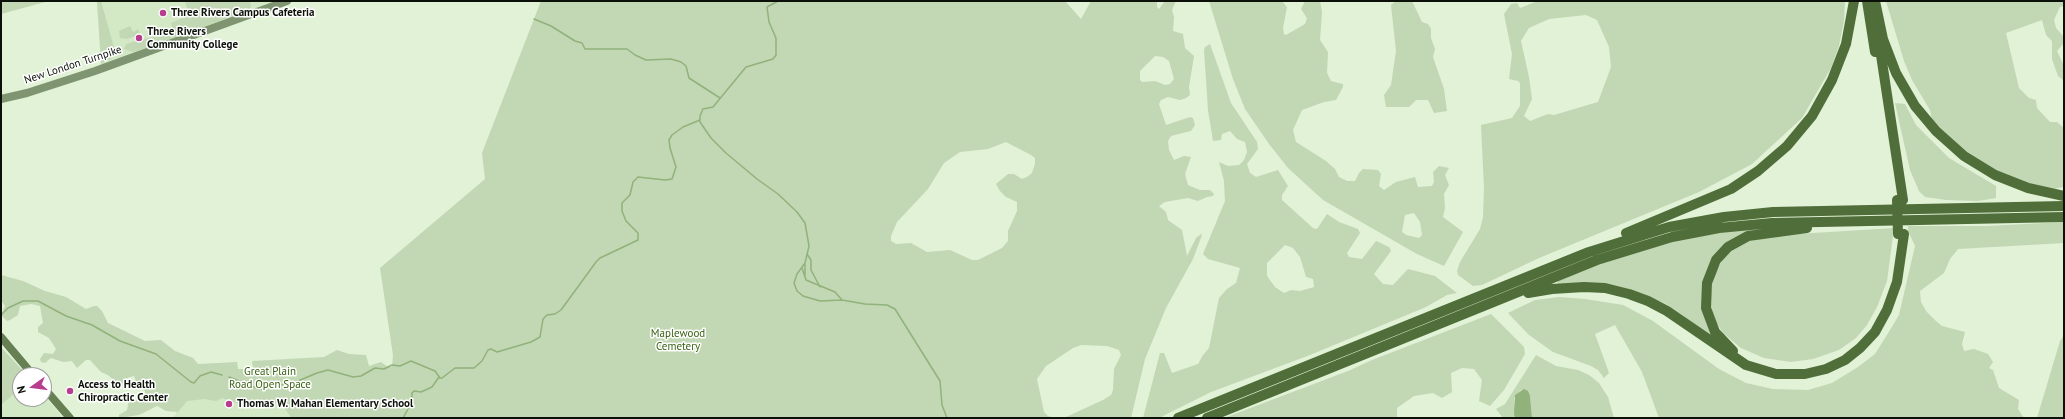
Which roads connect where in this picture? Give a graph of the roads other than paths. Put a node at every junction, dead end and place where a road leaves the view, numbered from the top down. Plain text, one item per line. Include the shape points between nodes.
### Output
1 (287, 1) edge
2 (1854, 1) edge
3 (1867, 1) edge
4 (1874, 1) edge
5 (1, 99) edge
6 (2064, 196) edge
7 (1900, 200) junction
8 (2064, 206) edge
9 (2064, 217) edge
10 (1846, 222) junction
11 (1901, 234) junction
12 (1589, 252) junction
13 (1506, 297) junction
14 (1, 337) edge
15 (26, 367) edge
16 (52, 397) edge
17 (70, 418) edge
18 (1178, 418) edge
19 (1207, 418) edge

1 - 5 main road, New London Turnpike via 95,70
2 - 12 highway via 1847,39 1832,80 1812,116 1782,150 1755,174 1731,189 1597,244
3 - 7 highway
4 - 6 highway via 1883,38 1896,73 1915,106 1936,131 1964,156 1995,175 2028,188
4 - 7 highway via 1900,169
7 - 11 highway
8 - 12 highway via 1742,215 1663,228
9 - 10 highway
10 - 11 highway via 1834,226 1753,234 1722,252 1709,274 1705,299 1711,325 1726,346 1751,361 1784,369 1815,366 1843,354 1863,337 1879,314 1892,275
10 - 13 highway via 1759,224 1678,236 1614,254
11 - 13 highway via 1902,258 1896,284 1887,310 1875,332 1845,360 1826,369 1805,374 1776,374 1749,367 1667,311 1644,299 1620,292 1596,287 1574,287 1536,291 1514,298
12 - 18 highway
13 - 19 highway
14 - 15 main road
16 - 17 main road

